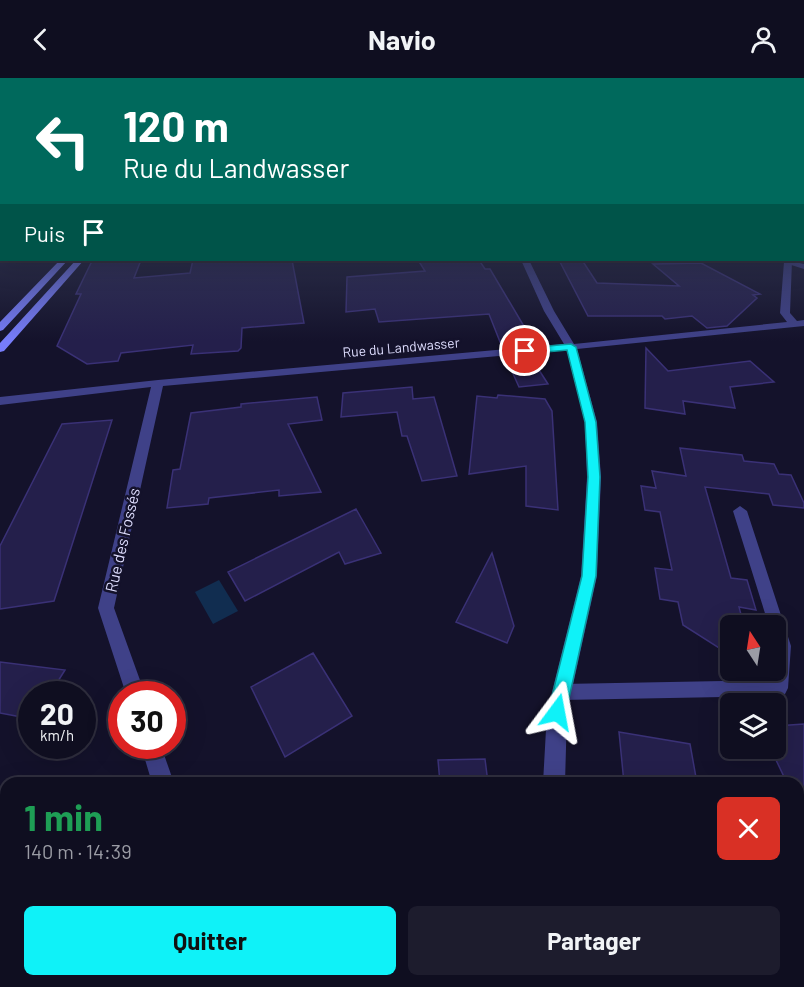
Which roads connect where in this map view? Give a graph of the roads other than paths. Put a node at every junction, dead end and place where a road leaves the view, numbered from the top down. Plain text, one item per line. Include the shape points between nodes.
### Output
1 (63, 261) edge
2 (79, 261) edge
3 (525, 261) edge
4 (788, 261) edge
5 (799, 324) edge
6 (0, 328) edge
7 (571, 347) junction
8 (0, 350) edge
9 (158, 383) junction
10 (0, 401) edge
11 (740, 511) dead end
12 (131, 681) edge
13 (562, 692) junction
14 (155, 759) edge
15 (161, 777) edge
16 (554, 777) edge

1 - 6 main road
2 - 8 main road
3 - 7 street
4 - 5 street via 785,313
5 - 7 street, Rue du Landwasser
7 - 9 street, Rue du Landwasser
7 - 13 street via 591,422 594,477 589,576
9 - 10 street, Rue du Landwasser
9 - 12 street, Rue des Fossés via 106,608
11 - 13 lane via 783,646 779,688
13 - 16 street via 557,712
14 - 15 street

